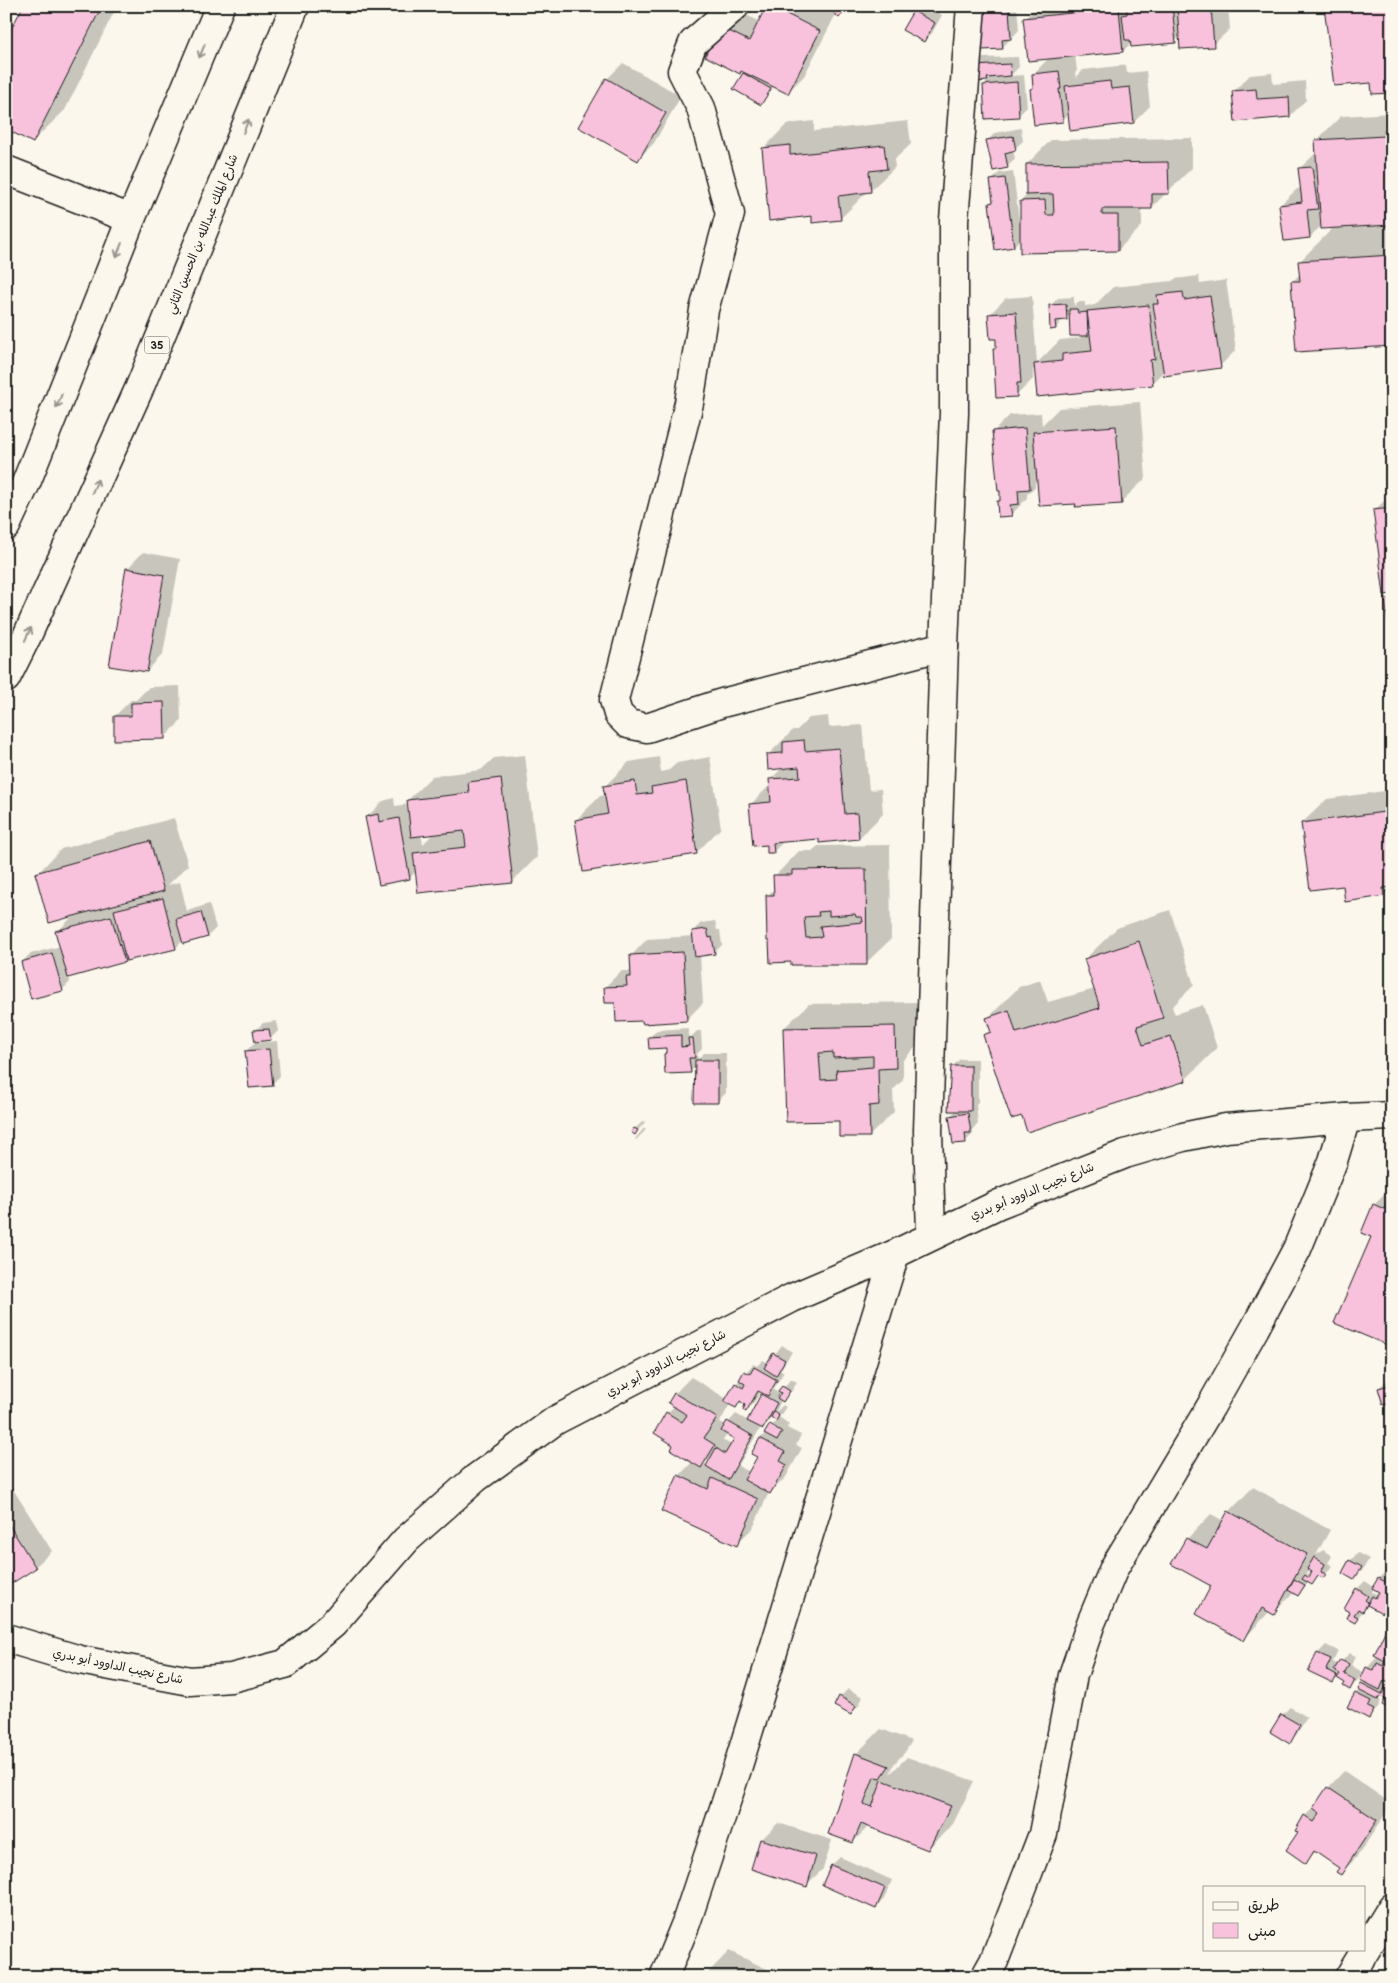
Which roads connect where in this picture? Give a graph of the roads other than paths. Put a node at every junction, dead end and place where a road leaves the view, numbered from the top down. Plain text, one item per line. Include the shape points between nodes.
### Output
1 (220, 6) edge
2 (295, 6) edge
3 (735, 6) edge
4 (971, 6) edge
5 (6, 170) edge
6 (131, 220) junction
7 (6, 526) edge
8 (944, 646) junction
9 (6, 678) edge
10 (1392, 1116) edge
11 (1346, 1118) junction
12 (932, 1235) junction
13 (895, 1254) junction
14 (6, 1638) edge
15 (1392, 1907) edge
16 (1366, 1949) edge
17 (1366, 1950) edge
18 (664, 1977) edge
19 (985, 1977) edge
20 (1349, 1977) edge

1 -> 6 main road
9 -> 2 main road, شارع الملك عبدالله بن الحسين الثاني / 35 via 139,389
3 - 8 main road via 693,43 682,71 700,108 730,214 704,310 689,403 614,700 618,714 628,724 647,728 722,703
4 - 8 main road via 954,220 954,413
5 - 6 main road
6 -> 7 main road
8 - 12 main road via 928,1131
10 - 11 main road, شارع نجيب الداوود أبو بدري
11 - 12 main road, شارع نجيب الداوود أبو بدري via 1226,1128 1125,1154 998,1204
11 - 19 main road via 1333,1160 1297,1249 1211,1406 1114,1568 1073,1675 1043,1834
12 - 13 main road, شارع نجيب الداوود أبو بدري
13 - 14 main road, شارع نجيب الداوود أبو بدري via 792,1298 556,1420 476,1478 406,1540 333,1624 285,1664 231,1678 190,1681 80,1660
13 - 18 main road via 734,1778 686,1923
15 - 16 main road
17 - 20 main road

